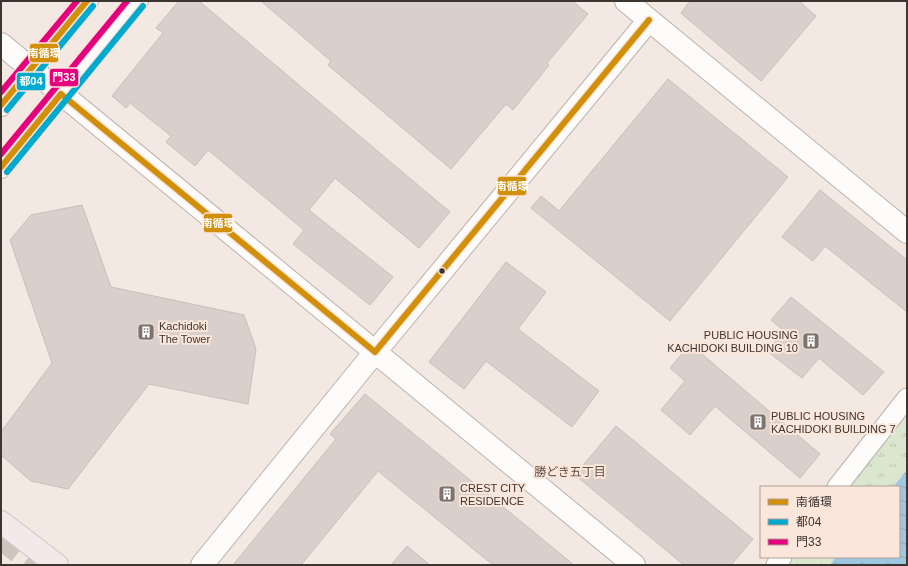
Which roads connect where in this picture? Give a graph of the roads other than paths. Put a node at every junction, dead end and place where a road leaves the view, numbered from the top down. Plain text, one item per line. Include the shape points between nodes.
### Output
1 (87, 1) edge
2 (137, 1) edge
3 (626, 1) edge
4 (648, 20) junction
5 (1, 44) edge
6 (31, 68) junction
7 (62, 94) junction
8 (1, 105) edge
9 (1, 167) edge
10 (907, 232) edge
11 (375, 352) junction
12 (907, 398) edge
13 (838, 486) edge
14 (1, 522) edge
15 (28, 542) junction
16 (57, 565) edge
17 (69, 565) edge
18 (202, 565) edge
19 (634, 565) edge

1 - 6 street
2 - 7 street
3 - 4 street
4 - 10 street
4 - 11 street
5 - 6 street
6 - 7 street
6 - 8 street
7 - 9 street
7 - 11 street
11 - 18 street
11 - 19 street
12 - 13 street
14 - 15 main road
15 - 16 main road
15 - 17 main road

